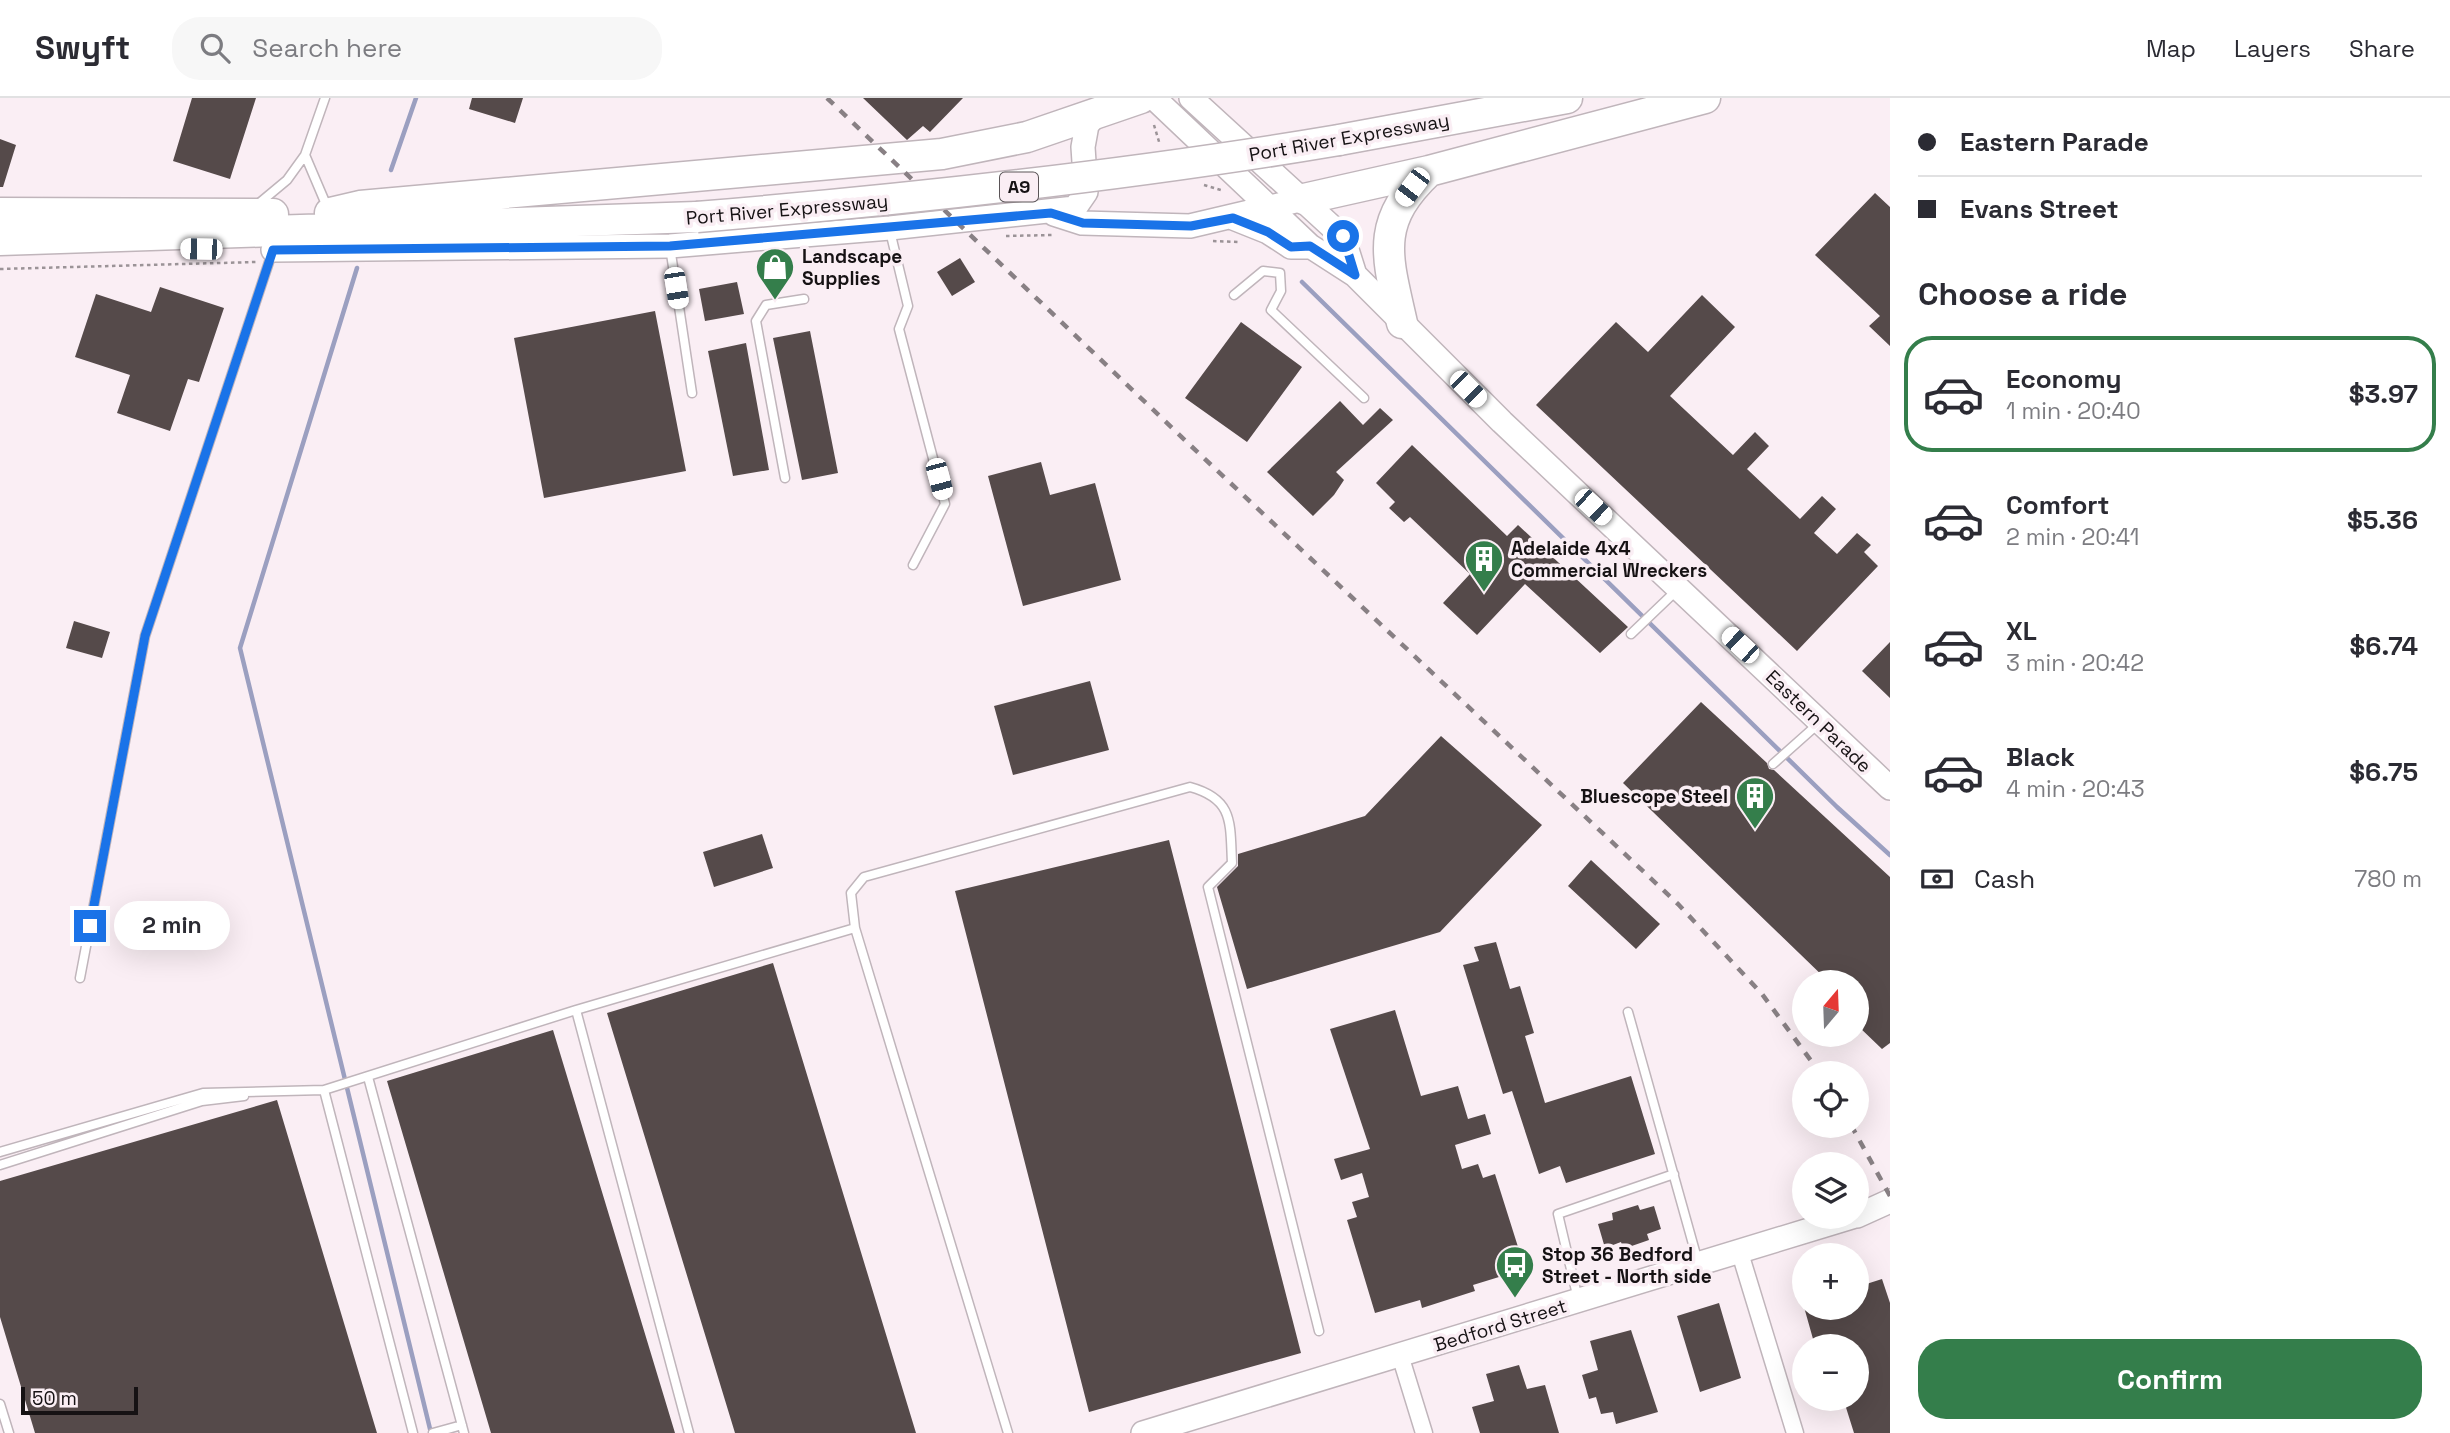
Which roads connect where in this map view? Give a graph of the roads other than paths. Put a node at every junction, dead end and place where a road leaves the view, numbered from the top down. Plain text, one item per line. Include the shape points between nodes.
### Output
1 (325, 98) edge
2 (1141, 98) edge
3 (1154, 98) edge
4 (1464, 98) edge
5 (1567, 98) edge
6 (1705, 98) edge
7 (1194, 99) edge
8 (1104, 105) edge
9 (1331, 132) junction
10 (1194, 137) junction
11 (305, 155) junction
12 (1429, 171) junction
13 (1304, 199) junction
14 (1268, 207) junction
15 (695, 208) junction
16 (0, 213) edge
17 (330, 213) junction
18 (1051, 213) junction
19 (247, 214) junction
20 (1233, 218) junction
21 (890, 228) junction
22 (41, 239) junction
23 (0, 240) edge
24 (670, 246) junction
25 (1310, 246) junction
26 (272, 256) junction
27 (1355, 275) junction
28 (1234, 295) dead end
29 (804, 299) dead end
30 (1402, 323) junction
31 (692, 393) dead end
32 (1364, 398) dead end
33 (785, 478) dead end
34 (913, 565) dead end
35 (1679, 588) junction
36 (1631, 634) dead end
37 (1820, 722) junction
38 (1773, 764) dead end
39 (1890, 788) edge
40 (855, 928) junction
41 (80, 978) dead end
42 (576, 1010) junction
43 (1628, 1012) dead end
44 (368, 1077) junction
45 (299, 1088) junction
46 (324, 1090) junction
47 (0, 1152) edge
48 (0, 1165) edge
49 (1674, 1174) junction
50 (1890, 1201) edge
51 (1869, 1210) edge
52 (1815, 1229) edge
53 (1740, 1253) junction
54 (1699, 1265) junction
55 (1578, 1302) junction
56 (1320, 1331) dead end
57 (1400, 1355) junction
58 (0, 1404) edge
59 (463, 1429) edge
60 (9, 1433) edge
61 (413, 1433) edge
62 (433, 1433) edge
63 (689, 1433) edge
64 (1008, 1433) edge
65 (1143, 1433) edge
66 (1424, 1433) edge
67 (1795, 1433) edge

1 - 11 lane
2 - 8 highway
3 - 10 main road, Eastern Parade
4 - 9 highway, Port River Expressway / A9
5 - 9 highway, Port River Expressway / A9
6 - 12 highway
7 - 10 main road
7 - 13 main road, Eastern Parade
8 - 17 highway via 1027,137 942,154 360,206
8 - 18 main road via 1087,125 1083,147 1086,192 1075,208
9 - 15 highway, Port River Expressway / A9, bridge via 1061,182 915,199
10 - 14 main road, Eastern Parade
11 - 17 lane
11 - 19 lane via 287,180
12 - 13 highway
12 - 30 highway via 1400,203 1388,235
13 - 14 main road
13 - 27 main road, Eastern Parade via 1343,236
14 - 20 main road
14 - 25 main road, Eastern Parade
15 - 17 highway, Port River Expressway / A9
15 - 22 highway, Port River Expressway / A9
16 - 19 highway, Port River Expressway / A9
17 - 19 highway, Port River Expressway / A9
18 - 20 main road via 1083,223 1191,226
18 - 21 main road
20 - 25 main road via 1291,247
21 - 24 main road
21 - 34 lane via 908,306 899,329 945,504
22 - 23 highway, Port River Expressway / A9
22 - 26 highway via 105,248
24 - 26 main road
24 - 31 lane
25 - 27 main road, Eastern Parade
26 - 41 lane via 145,636
27 - 30 main road, Eastern Parade
28 - 32 lane via 1263,271 1280,273 1281,291 1271,310
29 - 33 lane via 766,305 756,321
30 - 35 main road, Eastern Parade
35 - 36 lane
35 - 37 main road, Eastern Parade
37 - 38 lane
37 - 39 main road, Eastern Parade
40 - 42 lane
40 - 56 lane via 850,893 864,877 1190,787 1211,793 1230,826 1232,863 1208,887
40 - 64 lane
42 - 44 lane
42 - 63 lane
43 - 49 lane
44 - 46 lane
44 - 59 lane
45 - 46 lane
45 - 47 lane via 203,1093
45 - 48 lane via 202,1101
46 - 61 lane
49 - 54 lane
49 - 55 lane via 1558,1214
50 - 51 main road, Bedford Street
52 - 53 main road, Bedford Street
53 - 54 main road, Bedford Street
53 - 67 street
54 - 55 main road, Bedford Street
55 - 57 main road, Bedford Street
57 - 65 main road, Bedford Street
57 - 66 street
58 - 60 lane
59 - 62 lane

